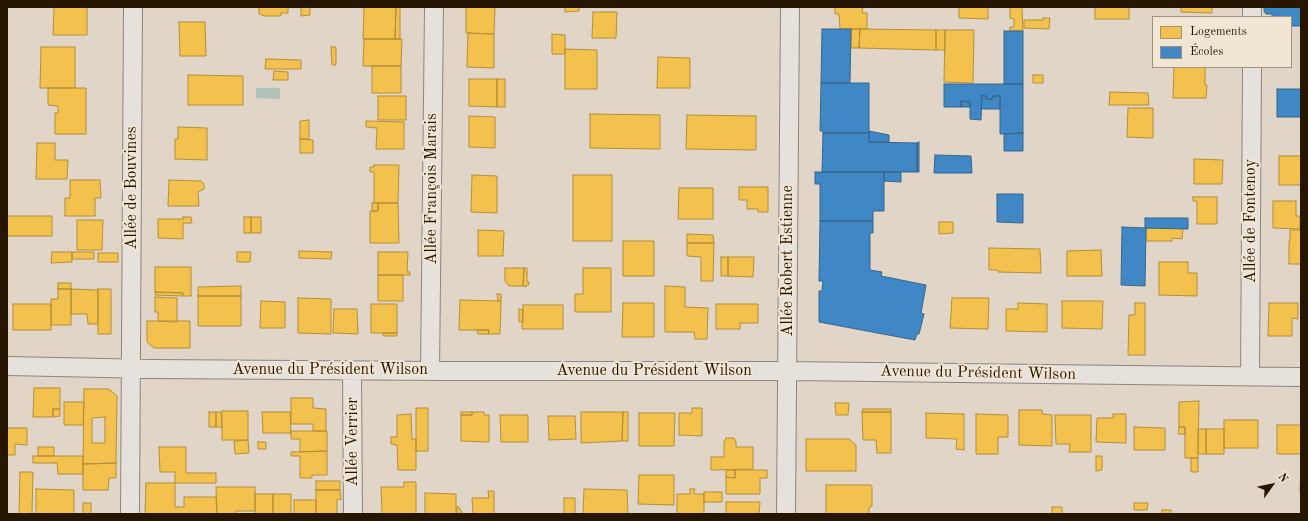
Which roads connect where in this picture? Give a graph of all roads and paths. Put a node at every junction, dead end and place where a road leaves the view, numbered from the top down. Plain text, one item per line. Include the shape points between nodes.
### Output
1 (133, 7) edge
2 (434, 7) edge
3 (790, 7) edge
4 (1252, 68) edge
5 (7, 366) edge
6 (131, 368) junction
7 (352, 370) junction
8 (430, 371) junction
9 (787, 371) junction
10 (1250, 376) junction
11 (1301, 377) edge
12 (130, 514) edge
13 (353, 514) edge
14 (786, 514) edge

1 - 6 street, Allée de Bouvines
2 - 8 street, Allée François Marais
3 - 9 street, Allée Robert Estienne
4 - 10 street, Allée de Fontenoy
5 - 6 street, Avenue du Président Wilson
6 - 7 street, Avenue du Président Wilson
6 - 12 street, Allée de Bouvines
7 - 8 street, Avenue du Président Wilson
7 - 13 street, Allée Verrier
8 - 9 street, Avenue du Président Wilson
9 - 10 street, Avenue du Président Wilson
9 - 14 street, Allée Robert Estienne
10 - 11 street, Avenue du Président Wilson

